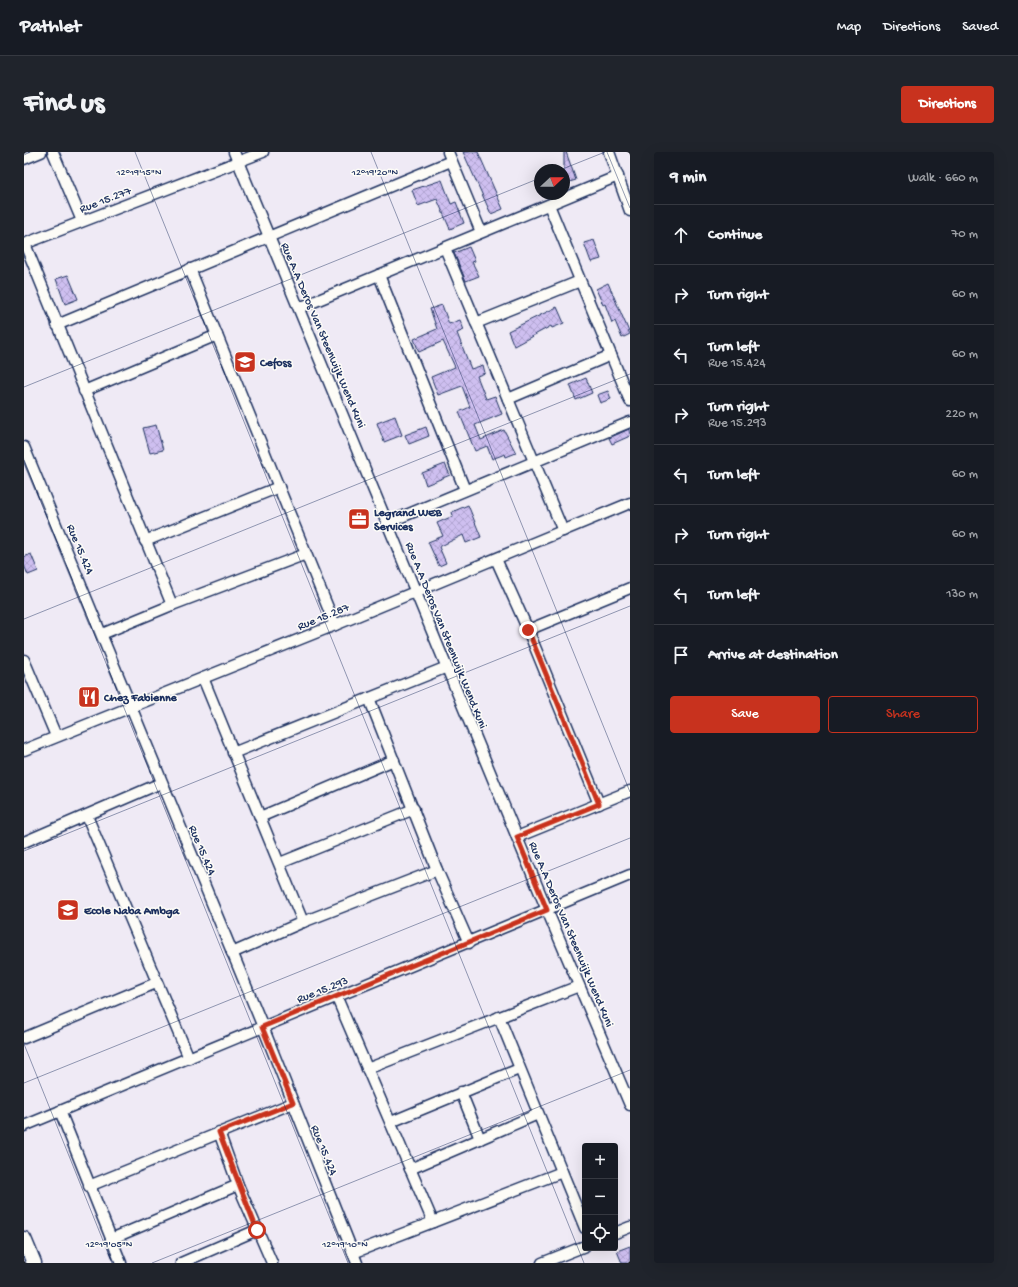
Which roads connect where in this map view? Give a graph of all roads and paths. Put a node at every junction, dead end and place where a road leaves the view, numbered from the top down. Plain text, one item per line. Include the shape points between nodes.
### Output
1 (41, 152) edge
2 (53, 152) edge
3 (234, 152) edge
4 (262, 152) edge
5 (609, 152) edge
6 (449, 157) edge
7 (24, 159) edge
8 (238, 162) junction
9 (618, 176) junction
10 (549, 205) junction
11 (630, 211) edge
12 (82, 221) junction
13 (481, 232) junction
14 (269, 237) junction
15 (24, 244) edge
16 (445, 248) junction
17 (190, 270) junction
18 (379, 275) junction
19 (580, 281) junction
20 (299, 308) junction
21 (476, 323) junction
22 (57, 325) junction
23 (217, 335) junction
24 (611, 355) junction
25 (84, 391) junction
26 (508, 399) junction
27 (630, 401) edge
28 (630, 422) edge
29 (24, 447) edge
30 (534, 462) junction
31 (279, 487) junction
32 (465, 490) junction
33 (630, 503) edge
34 (387, 523) junction
35 (563, 531) junction
36 (145, 541) junction
37 (306, 554) junction
38 (496, 559) junction
39 (630, 588) edge
40 (416, 592) junction
41 (172, 604) junction
42 (335, 626) junction
43 (528, 630) junction
44 (102, 634) junction
45 (25, 665) edge
46 (447, 667) junction
47 (203, 678) junction
48 (369, 698) junction
49 (131, 706) junction
50 (56, 736) junction
51 (24, 750) edge
52 (233, 753) junction
53 (394, 760) junction
54 (161, 783) junction
55 (630, 791) edge
56 (599, 804) junction
57 (414, 809) junction
58 (87, 816) junction
59 (260, 817) junction
60 (517, 837) junction
61 (24, 842) edge
62 (280, 864) junction
63 (437, 870) junction
64 (630, 875) edge
65 (547, 910) junction
66 (303, 922) junction
67 (469, 943) junction
68 (232, 953) junction
69 (156, 983) junction
70 (579, 986) junction
71 (337, 998) junction
72 (499, 1017) junction
73 (262, 1027) junction
74 (25, 1034) edge
75 (189, 1058) junction
76 (366, 1069) junction
77 (519, 1069) junction
78 (461, 1092) junction
79 (293, 1103) junction
80 (630, 1105) edge
81 (60, 1111) junction
82 (538, 1114) junction
83 (391, 1122) junction
84 (24, 1126) edge
85 (219, 1132) junction
86 (480, 1139) junction
87 (410, 1169) junction
88 (562, 1172) junction
89 (238, 1185) junction
90 (89, 1186) junction
91 (582, 1221) edge
92 (433, 1222) junction
93 (630, 1227) edge
94 (257, 1230) junction
95 (618, 1232) edge
96 (24, 1239) edge
97 (111, 1239) junction
98 (582, 1247) edge
99 (353, 1253) junction
100 (34, 1263) edge
101 (121, 1263) edge
102 (181, 1263) edge
103 (272, 1263) edge
104 (357, 1263) edge
105 (542, 1263) edge

1 - 7 street
2 - 12 street
3 - 8 street, Rue A.A Deros Van Steenwijk Wend Kuni
4 - 8 street, Rue 15.277
5 - 9 street
6 - 13 street
6 - 14 street
8 - 12 street, Rue 15.277
8 - 14 street, Rue A.A Deros Van Steenwijk Wend Kuni
9 - 10 street
9 - 11 street
10 - 13 street
10 - 19 street
12 - 15 street, Rue 15.277
13 - 16 street
14 - 17 street
14 - 20 street, Rue A.A Deros Van Steenwijk Wend Kuni
15 - 22 street
16 - 18 street
16 - 21 street
17 - 22 street
17 - 23 street
18 - 20 street
18 - 32 street
19 - 21 street
19 - 24 street
20 - 34 street, Rue A.A Deros Van Steenwijk Wend Kuni
21 - 26 street
22 - 25 street
23 - 25 street
23 - 31 street
24 - 26 street
24 - 27 street
25 - 36 street
26 - 30 street
28 - 30 street
29 - 44 street, Rue 15.424
30 - 32 street
30 - 35 street
31 - 36 street
31 - 37 street
32 - 34 street
33 - 35 street, Rue 15.287
34 - 40 street, Rue A.A Deros Van Steenwijk Wend Kuni
35 - 38 street, Rue 15.287
36 - 41 street
37 - 41 street
37 - 42 street
38 - 40 street, Rue 15.287
38 - 43 street
39 - 43 street
40 - 42 street, Rue 15.287
40 - 46 street, Rue A.A Deros Van Steenwijk Wend Kuni
41 - 44 street
42 - 47 street, Rue 15.287
43 - 56 street
44 - 49 street, Rue 15.424
45 - 50 street
46 - 48 street
46 - 60 street, Rue A.A Deros Van Steenwijk Wend Kuni
47 - 49 street, Rue 15.287
47 - 52 street
48 - 52 street
48 - 53 street
49 - 50 street, Rue 15.287
49 - 54 street, Rue 15.424
50 - 51 street, Rue 15.287
52 - 59 street
53 - 57 street
53 - 59 street
54 - 58 street
54 - 68 street, Rue 15.424
55 - 56 street
56 - 60 street
57 - 62 street
57 - 63 street
58 - 61 street
58 - 69 street
59 - 62 street
60 - 65 street, Rue A.A Deros Van Steenwijk Wend Kuni
62 - 66 street
63 - 66 street
63 - 67 street
64 - 65 street, Rue 15.293
65 - 67 street, Rue 15.293
65 - 70 street, Rue A.A Deros Van Steenwijk Wend Kuni
66 - 68 street
67 - 71 street, Rue 15.293
68 - 73 street, Rue 15.424
69 - 74 street
69 - 75 street
70 - 72 street
70 - 80 street, Rue A.A Deros Van Steenwijk Wend Kuni
71 - 73 street, Rue 15.293
71 - 76 street
72 - 76 street
72 - 77 street
73 - 75 street, Rue 15.293
73 - 79 street, Rue 15.424
75 - 81 street, Rue 15.293
76 - 83 street
77 - 78 street
77 - 82 street
78 - 83 street
78 - 86 street
79 - 85 street
79 - 99 street, Rue 15.424
81 - 84 street, Rue 15.293
81 - 90 street
82 - 86 street
82 - 88 street
83 - 87 street
85 - 89 street
85 - 90 street
86 - 87 street
87 - 92 street
88 - 91 street
88 - 92 street
89 - 94 street
89 - 97 street
90 - 97 street
92 - 99 street
93 - 95 street
94 - 102 street
94 - 103 street
96 - 100 main road
97 - 101 street
98 - 105 street
99 - 104 street, Rue 15.424

